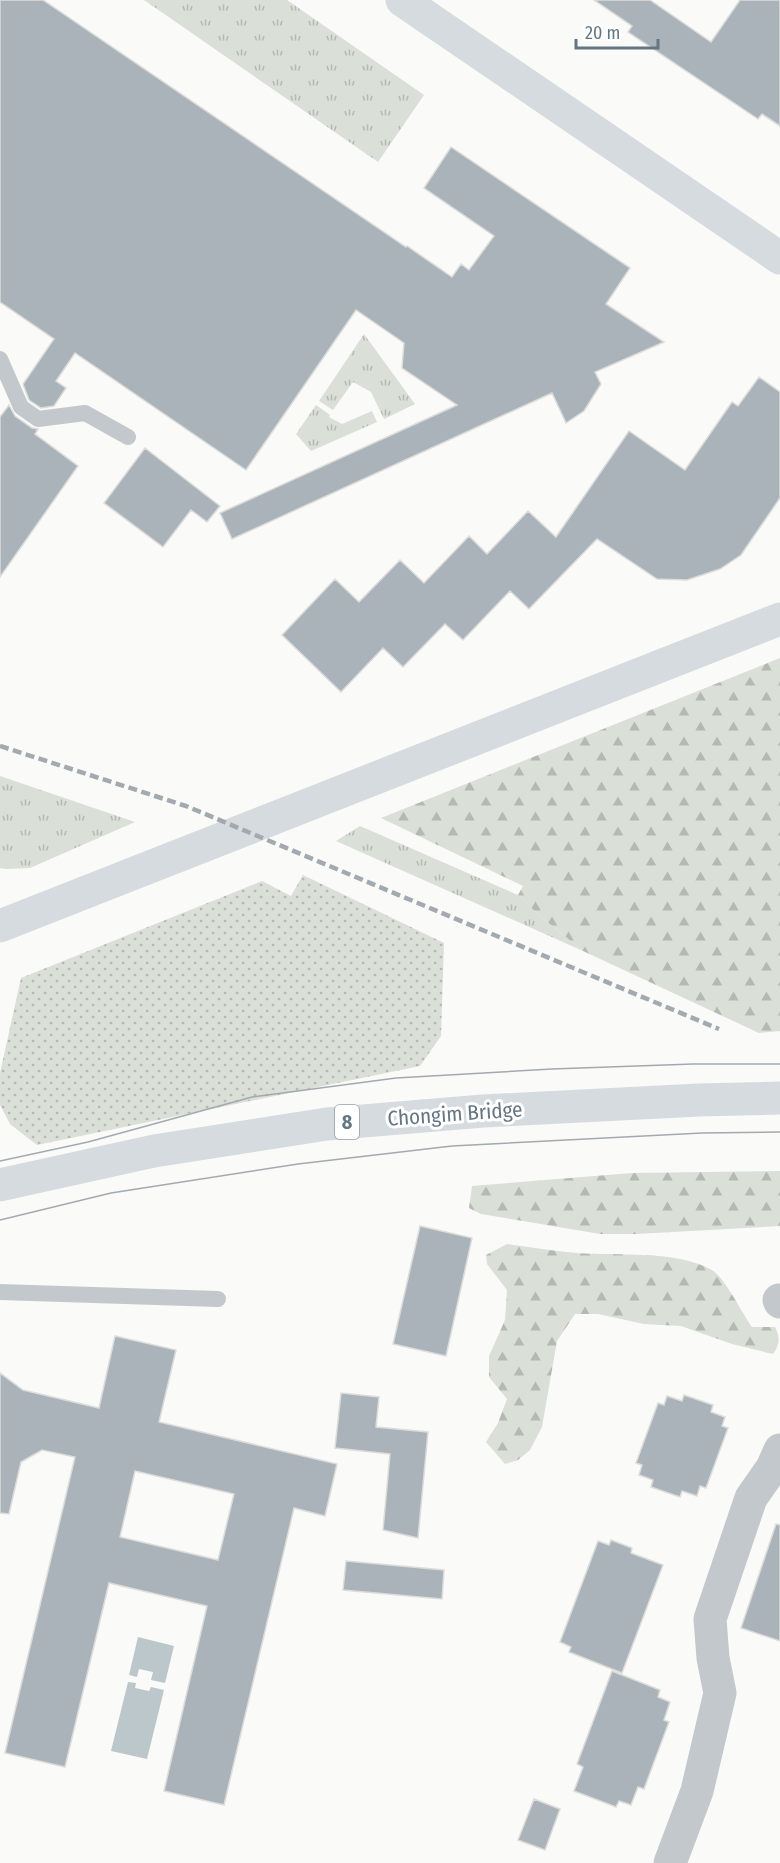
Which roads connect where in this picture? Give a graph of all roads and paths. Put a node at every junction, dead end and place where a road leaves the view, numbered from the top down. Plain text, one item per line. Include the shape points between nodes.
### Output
1 (402, 0) edge
2 (780, 258) edge
3 (0, 359) edge
4 (128, 437) dead end
5 (780, 619) edge
6 (0, 926) edge
7 (780, 1098) edge
8 (0, 1185) edge
9 (0, 1292) edge
10 (218, 1299) dead end
11 (780, 1450) edge
12 (670, 1863) edge

1 - 2 main road
3 - 4 lane via 21,407 38,419 85,413
5 - 6 main road
7 - 8 main road, Chongim Bridge / 8 via 483,1111 327,1124 154,1151
9 - 10 lane
11 - 12 street via 751,1498 710,1619 720,1693 697,1791

